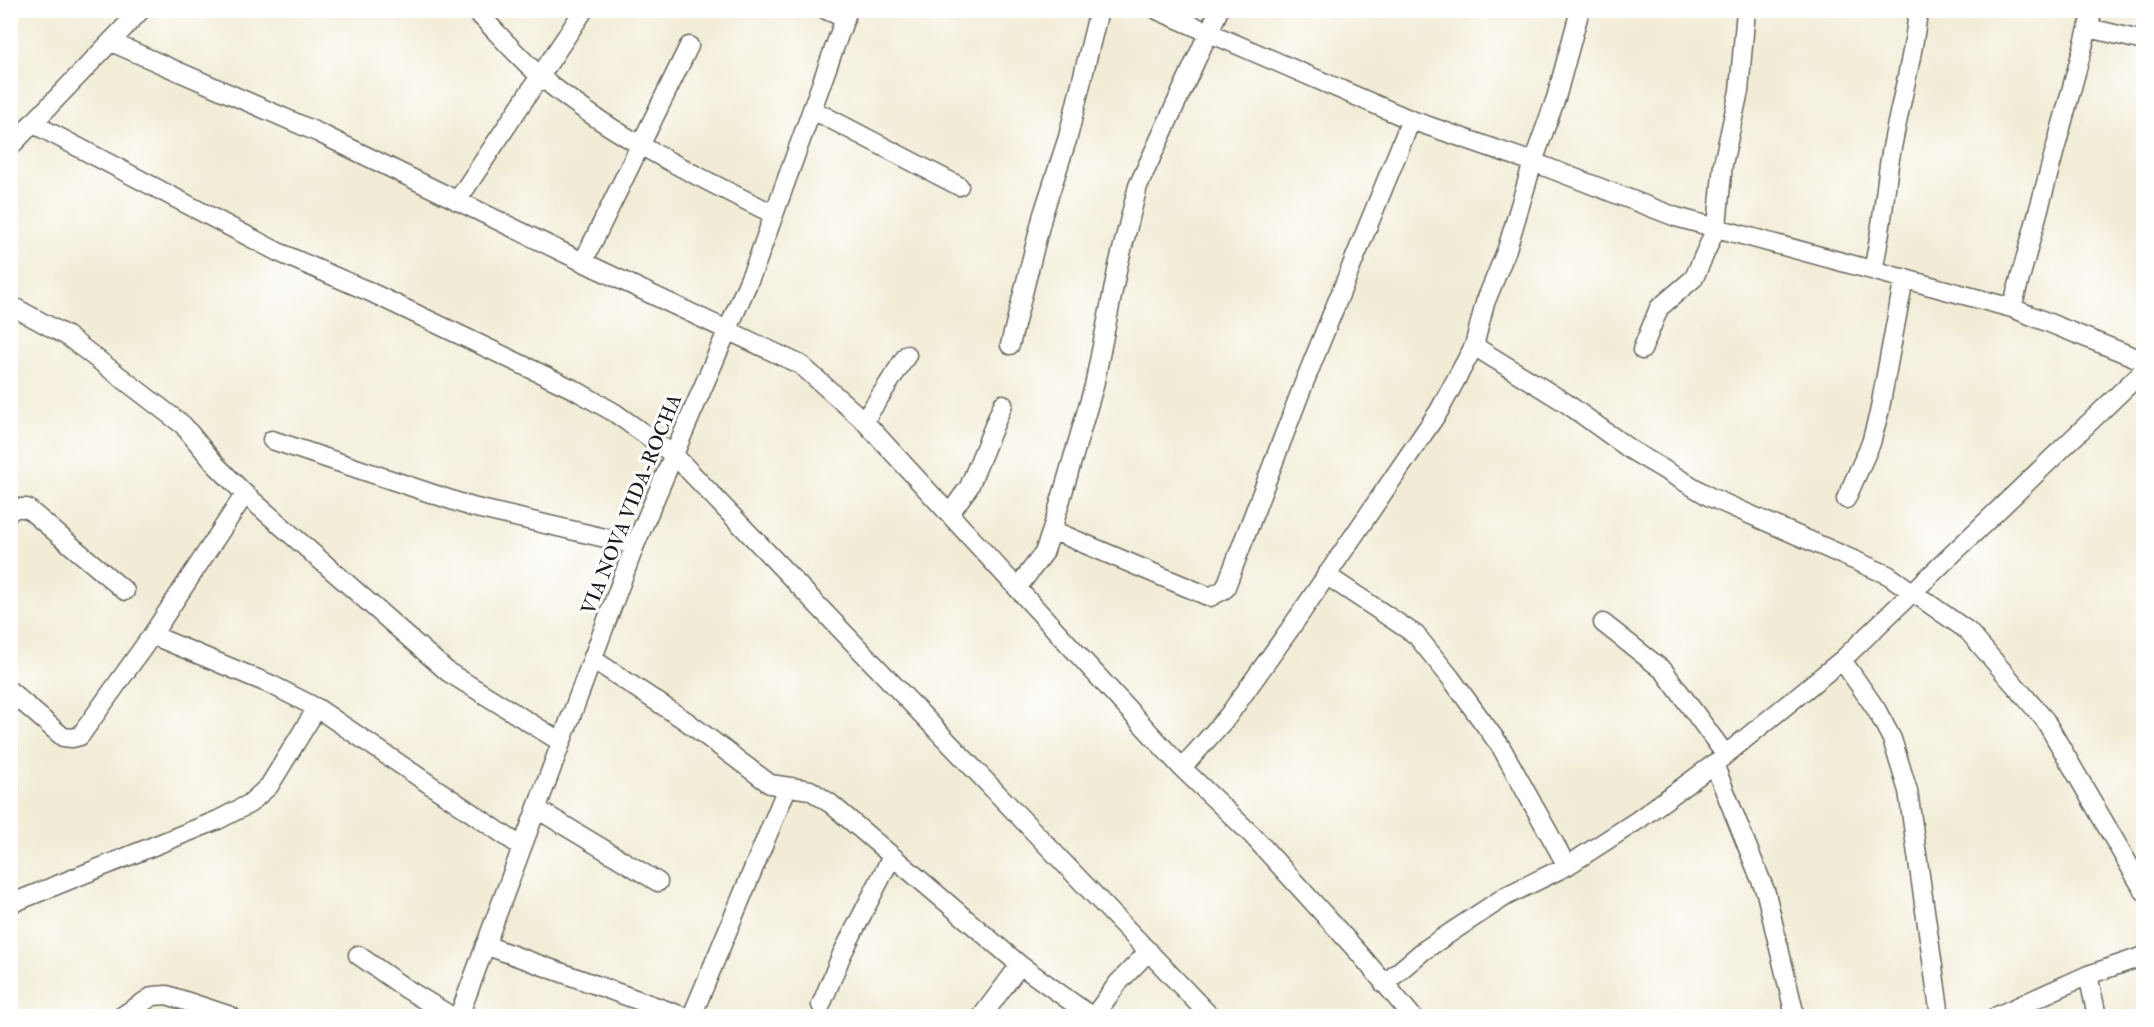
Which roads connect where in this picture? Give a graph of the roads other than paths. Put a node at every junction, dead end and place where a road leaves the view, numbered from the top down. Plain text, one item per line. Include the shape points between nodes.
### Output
1 (141, 10) edge
2 (475, 10) edge
3 (584, 10) edge
4 (826, 10) edge
5 (1100, 10) edge
6 (1157, 10) edge
7 (1219, 10) edge
8 (1580, 10) edge
9 (1746, 10) edge
10 (1918, 10) edge
11 (846, 14) edge
12 (2091, 19) edge
13 (1208, 31) junction
14 (2144, 41) edge
15 (111, 42) junction
16 (689, 46) dead end
17 (539, 75) junction
18 (813, 110) junction
19 (1411, 120) junction
20 (32, 123) junction
21 (10, 147) edge
22 (640, 147) junction
23 (1533, 162) junction
24 (959, 186) dead end
25 (457, 201) junction
26 (773, 214) junction
27 (1717, 226) junction
28 (583, 262) junction
29 (1873, 270) junction
30 (1904, 278) junction
31 (10, 305) edge
32 (2012, 308) junction
33 (729, 328) junction
34 (1010, 345) dead end
35 (1474, 346) junction
36 (1642, 350) dead end
37 (907, 355) dead end
38 (2144, 361) edge
39 (2144, 370) edge
40 (1003, 404) dead end
41 (864, 421) junction
42 (272, 440) dead end
43 (674, 455) junction
44 (244, 494) junction
45 (1846, 499) dead end
46 (10, 512) edge
47 (950, 513) junction
48 (1052, 530) junction
49 (635, 545) junction
50 (1326, 576) junction
51 (1017, 588) junction
52 (125, 591) dead end
53 (1913, 593) junction
54 (1604, 623) dead end
55 (152, 635) junction
56 (594, 660) junction
57 (1842, 660) junction
58 (10, 692) edge
59 (317, 708) junction
60 (561, 742) junction
61 (1719, 759) junction
62 (1182, 768) junction
63 (787, 788) junction
64 (537, 809) junction
65 (522, 847) junction
66 (892, 856) junction
67 (1567, 866) junction
68 (657, 882) dead end
69 (2144, 891) edge
70 (10, 904) edge
71 (485, 945) junction
72 (1149, 951) junction
73 (358, 955) dead end
74 (2144, 956) edge
75 (1020, 965) junction
76 (2088, 975) junction
77 (1384, 984) junction
78 (821, 1005) dead end
79 (122, 1017) edge
80 (231, 1017) edge
81 (452, 1017) edge
82 (459, 1017) edge
83 (682, 1017) edge
84 (692, 1017) edge
85 (982, 1017) edge
86 (1093, 1017) edge
87 (1210, 1017) edge
88 (1412, 1017) edge
89 (1795, 1017) edge
90 (1940, 1017) edge
91 (1997, 1017) edge
92 (2097, 1017) edge

1 - 15 street
2 - 17 street
3 - 17 street
4 - 11 street
5 - 34 street
6 - 13 street
7 - 13 street
8 - 23 street via 1556,98
9 - 27 street via 1738,91 1722,164
10 - 29 street via 1914,51 1889,164 1883,227
11 - 18 street, VIA NOVA VIDA-ROCHA
12 - 14 street
12 - 32 street
13 - 19 street
13 - 48 street via 1138,186 1094,386
15 - 20 street
15 - 25 street via 319,133
16 - 22 street
17 - 22 street
17 - 25 street
18 - 24 street
18 - 26 street, VIA NOVA VIDA-ROCHA
19 - 23 street
19 - 48 street via 1225,589 1210,597
20 - 21 street
20 - 43 street via 278,252 546,376 615,413
22 - 26 street
22 - 28 street
23 - 27 street via 1676,217
23 - 35 street
25 - 28 street
26 - 33 street, VIA NOVA VIDA-ROCHA
27 - 29 street
27 - 36 street via 1694,278 1659,308
28 - 33 street
29 - 30 street
30 - 32 street
30 - 45 street via 1879,414 1871,443
31 - 44 street via 68,336 183,425
32 - 38 street
33 - 41 street via 801,364
33 - 43 street, VIA NOVA VIDA-ROCHA
35 - 50 street via 1439,411
35 - 53 street via 1710,497 1888,575
37 - 41 street
39 - 53 street
40 - 47 street via 969,488
41 - 47 street
42 - 49 street via 472,507
43 - 49 street, VIA NOVA VIDA-ROCHA
43 - 72 street
44 - 55 street
44 - 60 street via 448,672
46 - 52 street via 27,508
47 - 51 street
48 - 51 street via 1044,553
49 - 56 street, VIA NOVA VIDA-ROCHA
50 - 62 street via 1228,716
50 - 67 street via 1416,635 1501,747
51 - 62 street
53 - 57 street
53 - 69 street via 1968,631 2045,720
54 - 61 street via 1664,671
55 - 58 street via 80,736 63,736
55 - 59 street
56 - 60 street, VIA NOVA VIDA-ROCHA
56 - 63 street via 686,721 770,784
57 - 61 street
57 - 90 street via 1892,739 1908,791
59 - 65 street
59 - 70 street via 269,786 249,804
60 - 64 street, VIA NOVA VIDA-ROCHA
61 - 67 street via 1638,820
61 - 89 street via 1766,893
62 - 77 street via 1252,835
63 - 66 street via 810,790
63 - 84 street
64 - 65 street, VIA NOVA VIDA-ROCHA
64 - 68 street
65 - 71 street, VIA NOVA VIDA-ROCHA
66 - 75 street
66 - 78 street
67 - 77 street via 1506,896 1422,951
71 - 82 street, VIA NOVA VIDA-ROCHA
71 - 83 street
72 - 86 street
72 - 87 street
73 - 81 street
74 - 76 street
75 - 85 street
75 - 86 street
76 - 91 street
76 - 92 street
77 - 88 street
79 - 80 street via 153,996 167,995

